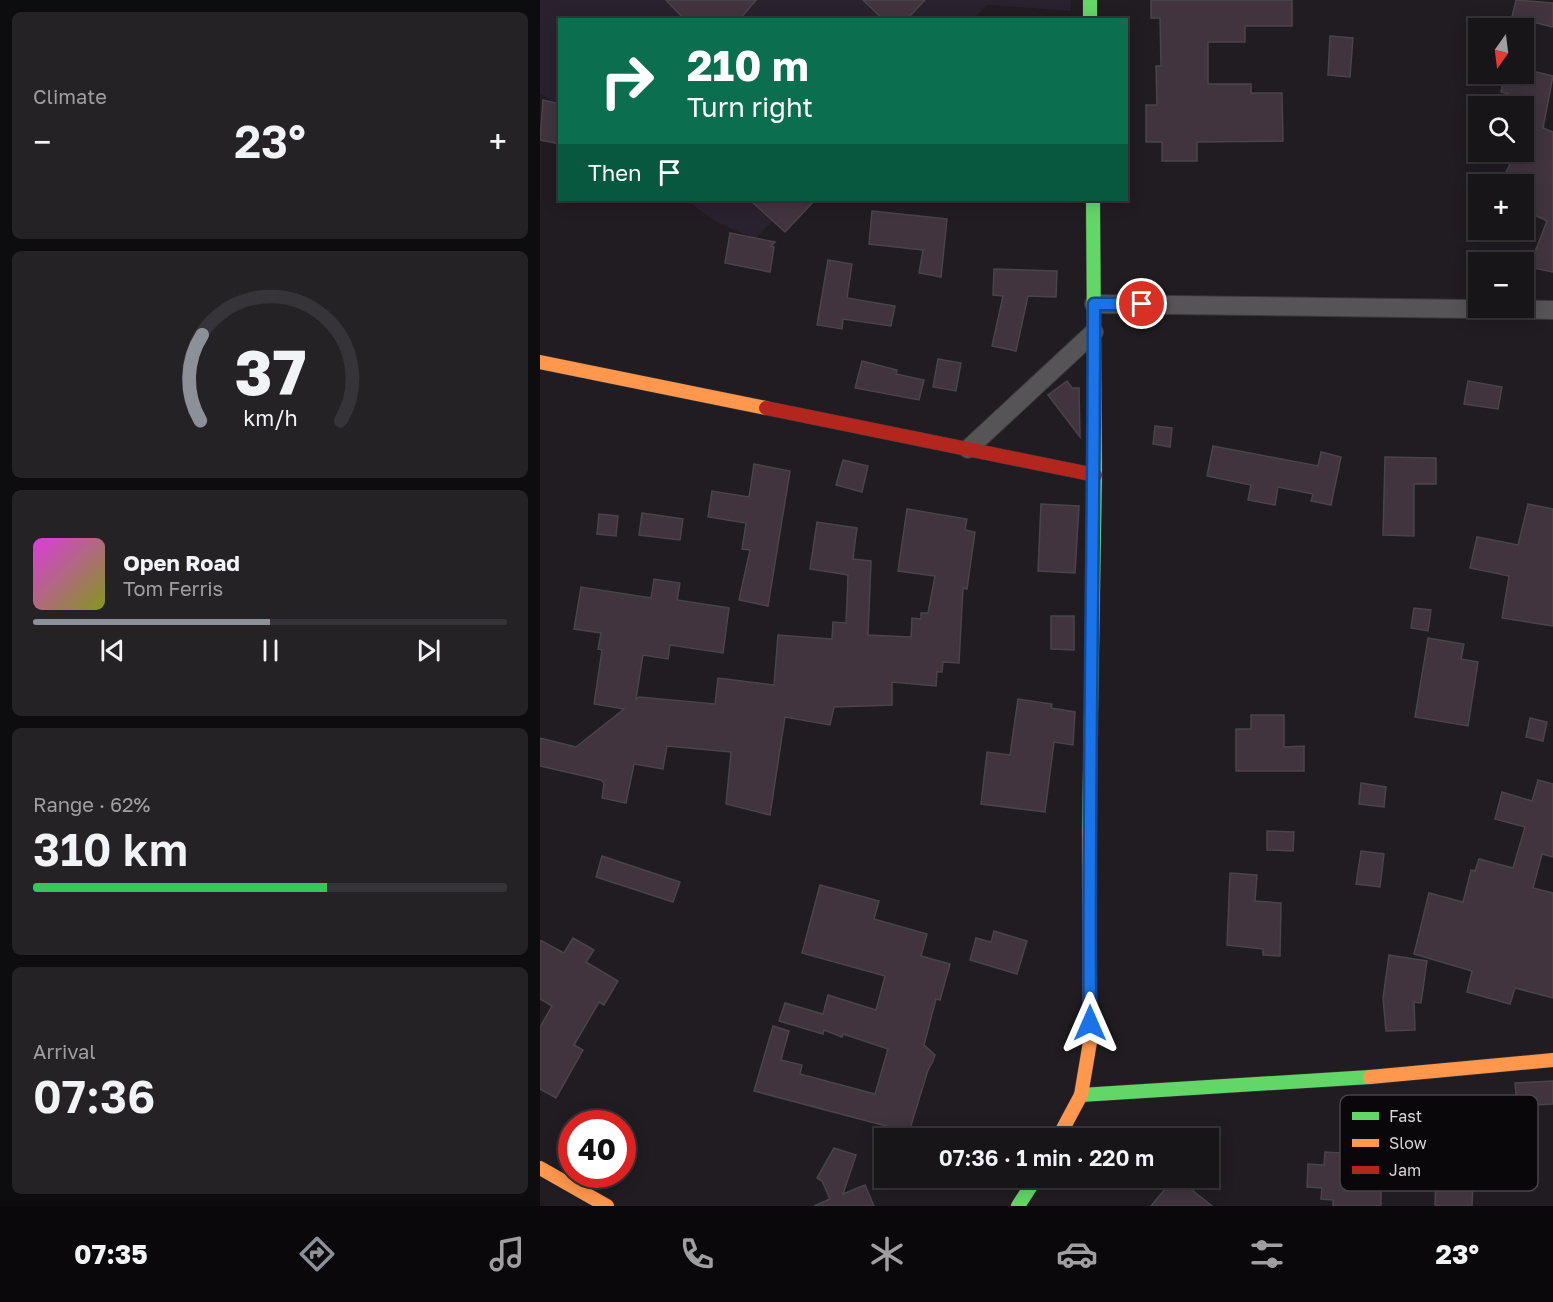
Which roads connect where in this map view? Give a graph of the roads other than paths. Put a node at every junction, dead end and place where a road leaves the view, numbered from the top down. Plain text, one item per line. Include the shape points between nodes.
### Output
1 (1089, 0) edge
2 (1090, 18) edge
3 (1093, 201) edge
4 (1094, 304) junction
5 (1553, 310) edge
6 (1094, 332) junction
7 (540, 362) edge
8 (968, 448) junction
9 (1095, 475) junction
10 (1553, 1060) edge
11 (1081, 1095) junction
12 (1063, 1128) edge
13 (540, 1168) edge
14 (1030, 1188) edge
15 (607, 1206) edge
16 (1018, 1206) edge

1 - 2 street
3 - 4 street
4 - 5 street
4 - 6 street
6 - 8 street
6 - 9 street
7 - 8 street
8 - 9 street
9 - 11 street via 1089,781 1090,1042
10 - 11 street via 1314,1082
11 - 12 street
13 - 15 street
14 - 16 street

